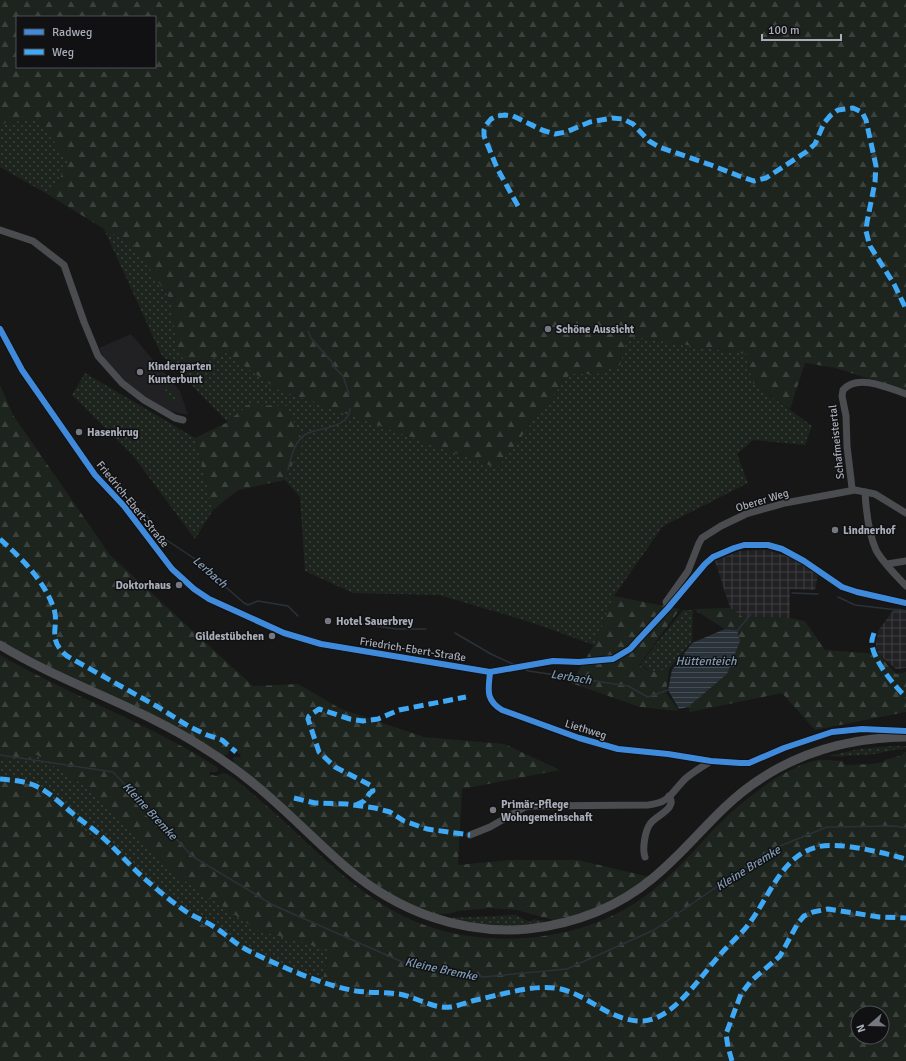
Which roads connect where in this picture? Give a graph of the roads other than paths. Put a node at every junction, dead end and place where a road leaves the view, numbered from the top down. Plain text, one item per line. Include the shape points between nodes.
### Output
1 (0, 230) edge
2 (0, 329) edge
3 (906, 394) edge
4 (183, 420) dead end
5 (852, 488) dead end
6 (865, 492) junction
7 (906, 513) edge
8 (906, 561) edge
9 (887, 564) junction
10 (906, 586) edge
11 (906, 603) edge
12 (668, 608) junction
13 (0, 645) edge
14 (0, 652) edge
15 (490, 672) junction
16 (906, 731) edge
17 (906, 737) edge
18 (906, 743) edge
19 (711, 761) junction
20 (670, 796) junction
21 (470, 835) dead end
22 (645, 858) dead end

1 - 4 street via 34,241 64,265 98,356 122,383 144,400
2 - 15 street, Friedrich-Ebert-Straße via 22,370 95,475 124,506 172,569 200,594 274,629 321,644
3 - 5 street, Schafmeistertal via 858,382 851,383 843,390
6 - 7 street, Oberer Weg via 878,496
6 - 9 street via 872,539
6 - 12 street, Oberer Weg via 852,490 762,509 740,516 715,529 699,543 688,571 666,602
8 - 9 street
9 - 10 street
11 - 12 street, Friedrich-Ebert-Straße via 842,586 794,554 768,545 756,544 734,548 713,557
12 - 15 street, Friedrich-Ebert-Straße via 630,649 613,658 554,661
13 - 17 main road via 42,668 154,720 203,747 260,788 344,866 387,897 437,920 489,929 555,925 613,905 651,880 725,807 776,769 830,746 865,739
14 - 18 main road via 151,726 224,768 256,793 345,875 384,902 431,924 460,932 488,935 537,934 571,927 602,916 628,903 655,884 729,811 779,774 806,761 845,749 874,744
15 - 19 street, Liethweg via 487,690 491,700 496,706 508,712 579,738 618,749
16 - 19 street, Liethweg via 862,729 832,732 749,763
19 - 20 street via 690,776
20 - 21 street via 659,804 648,805 532,806
20 - 22 street via 671,805 648,827

